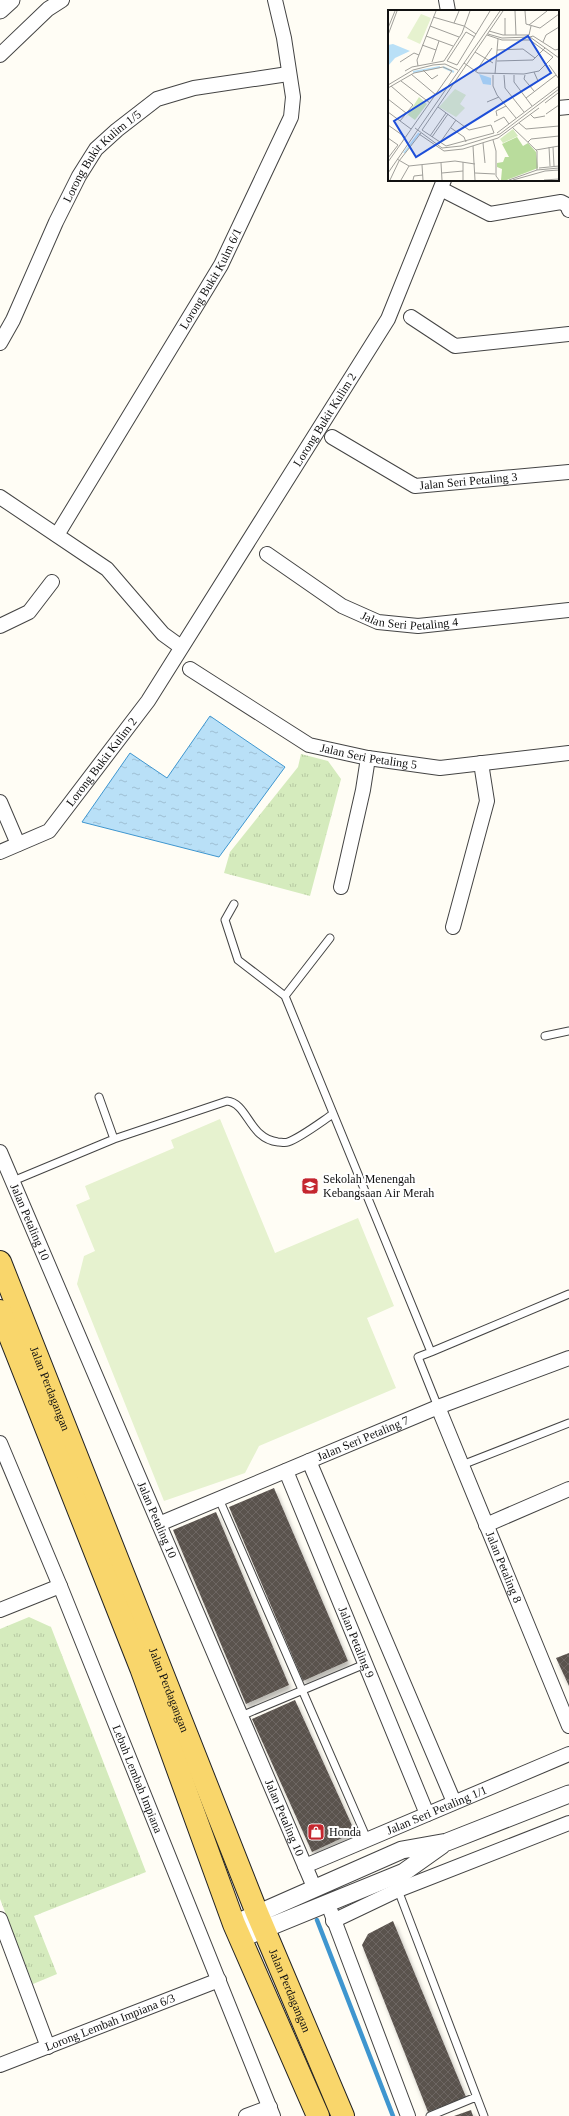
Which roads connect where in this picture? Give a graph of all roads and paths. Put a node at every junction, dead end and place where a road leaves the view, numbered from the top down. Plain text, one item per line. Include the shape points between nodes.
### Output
1 (10, 0) edge
2 (62, 0) edge
3 (275, 0) edge
4 (446, 0) edge
5 (0, 10) edge
6 (448, 10) edge
7 (0, 55) edge
8 (288, 74) junction
9 (569, 107) edge
10 (559, 108) edge
11 (443, 184) edge
12 (569, 210) edge
13 (411, 317) dead end
14 (569, 334) edge
15 (0, 343) edge
16 (332, 438) dead end
17 (569, 472) edge
18 (0, 497) edge
19 (57, 535) junction
20 (267, 554) dead end
21 (52, 582) dead end
22 (569, 610) edge
23 (0, 626) edge
24 (182, 647) junction
25 (190, 668) dead end
26 (569, 753) edge
27 (368, 758) junction
28 (480, 763) junction
29 (0, 802) edge
30 (18, 844) junction
31 (0, 852) edge
32 (341, 887) dead end
33 (234, 904) dead end
34 (453, 928) dead end
35 (330, 938) dead end
36 (285, 996) junction
37 (569, 1031) edge
38 (545, 1036) dead end
39 (99, 1097) dead end
40 (333, 1114) junction
41 (114, 1139) junction
42 (0, 1152) edge
43 (13, 1181) junction
44 (0, 1262) edge
45 (569, 1294) edge
46 (0, 1310) edge
47 (430, 1352) junction
48 (569, 1358) edge
49 (438, 1407) junction
50 (569, 1423) edge
51 (2, 1452) edge
52 (309, 1461) junction
53 (462, 1465) junction
54 (286, 1471) junction
55 (569, 1489) edge
56 (218, 1499) junction
57 (159, 1524) junction
58 (486, 1525) junction
59 (60, 1586) junction
60 (0, 1610) edge
61 (366, 1664) junction
62 (302, 1690) junction
63 (241, 1716) junction
64 (569, 1726) edge
65 (569, 1754) edge
66 (569, 1794) edge
67 (454, 1802) junction
68 (427, 1814) junction
69 (569, 1822) edge
70 (367, 1839) junction
71 (447, 1842) junction
72 (305, 1866) junction
73 (314, 1887) junction
74 (398, 1890) junction
75 (329, 1901) junction
76 (0, 1920) edge
77 (260, 1921) junction
78 (333, 1921) junction
79 (237, 1931) junction
80 (220, 1980) junction
81 (48, 2047) junction
82 (0, 2065) edge
83 (476, 2097) junction
84 (272, 2111) edge
85 (246, 2116) edge
86 (318, 2116) edge
87 (343, 2116) edge
88 (408, 2116) edge
89 (430, 2116) edge
90 (484, 2116) edge

1 - 5 street
2 - 7 street via 48,9
3 - 8 street, Lorong Bukit Kulm 6/1 via 284,38
4 - 6 street
8 - 15 street, Lorong Bukit Kulim 1/5 via 194,88 157,99 116,130 96,149 79,176
8 - 19 street, Lorong Bukit Kulm 6/1 via 293,97 290,117 221,265
9 - 10 street
11 - 12 street via 490,214 561,202 567,205
11 - 24 street, Lorong Bukit Kulim 2 via 388,319
13 - 14 street via 455,346
16 - 17 street, Jalan Seri Petaling 3 via 414,486
18 - 19 street
19 - 24 street via 107,569 163,634
20 - 22 street, Jalan Seri Petaling 4 via 342,606 378,622 418,626
21 - 23 street via 29,612
24 - 30 street, Lorong Bukit Kulim 2 via 148,701 49,831
25 - 27 street, Jalan Seri Petaling 5 via 309,745
26 - 28 street, Jalan Seri Petaling 5
27 - 28 street, Jalan Seri Petaling 5 via 440,768
27 - 32 street
28 - 34 street via 487,801
29 - 30 street
30 - 31 street, Lorong Bukit Kulim 2
33 - 36 lane via 225,920 238,960
35 - 36 lane
36 - 40 lane
37 - 38 lane
39 - 41 lane
40 - 41 lane via 287,1142 272,1141 259,1134 238,1106 227,1102
40 - 47 lane
41 - 43 lane
42 - 43 street, Jalan Petaling 10
43 - 57 street, Jalan Petaling 10
44 - 77 main road, Jalan Perdagangan
45 - 47 lane
46 - 79 main road, Jalan Perdagangan via 141,1668
47 - 49 lane via 418,1357
48 - 49 street, Jalan Seri Petaling 7
49 - 52 street, Jalan Seri Petaling 7
49 - 53 street, Jalan Petaling 8
50 - 53 lane
51 - 59 street, Lebuh Lembah Impiana
52 - 54 street, Jalan Seri Petaling 7
52 - 67 street
53 - 58 street, Jalan Petaling 8
54 - 56 street, Jalan Seri Petaling 7
54 - 61 street, Jalan Petaling 9
55 - 58 street
56 - 57 street, Jalan Seri Petaling 7
56 - 62 lane
57 - 63 street, Jalan Petaling 10
58 - 64 street, Jalan Petaling 8
59 - 60 street
59 - 80 street, Lebuh Lembah Impiana
61 - 62 lane
61 - 68 street, Jalan Petaling 9
62 - 63 lane
62 - 70 lane
63 - 72 street, Jalan Petaling 10
65 - 67 street, Jalan Seri Petaling 1/1
66 - 71 street
67 - 68 street, Jalan Seri Petaling 1/1
68 - 70 street, Jalan Seri Petaling 1/1
69 - 74 street
70 - 72 street, Jalan Seri Petaling 1/1
71 - 73 street via 402,1850
71 - 75 street via 404,1872
72 - 73 street, Jalan Petaling 10
73 - 77 street
74 - 78 street
74 - 83 lane
75 - 77 street
75 - 78 street
76 - 81 street
77 - 79 street
77 - 87 main road, Jalan Perdagangan
78 - 88 street
79 - 86 main road, Jalan Perdagangan
80 - 81 street, Lorong Lembah Impiana 6/3
80 - 84 street, Lebuh Lembah Impiana
81 - 82 street, Lorong Lembah Impiana 6/3
83 - 89 lane
83 - 90 lane
84 - 85 street

